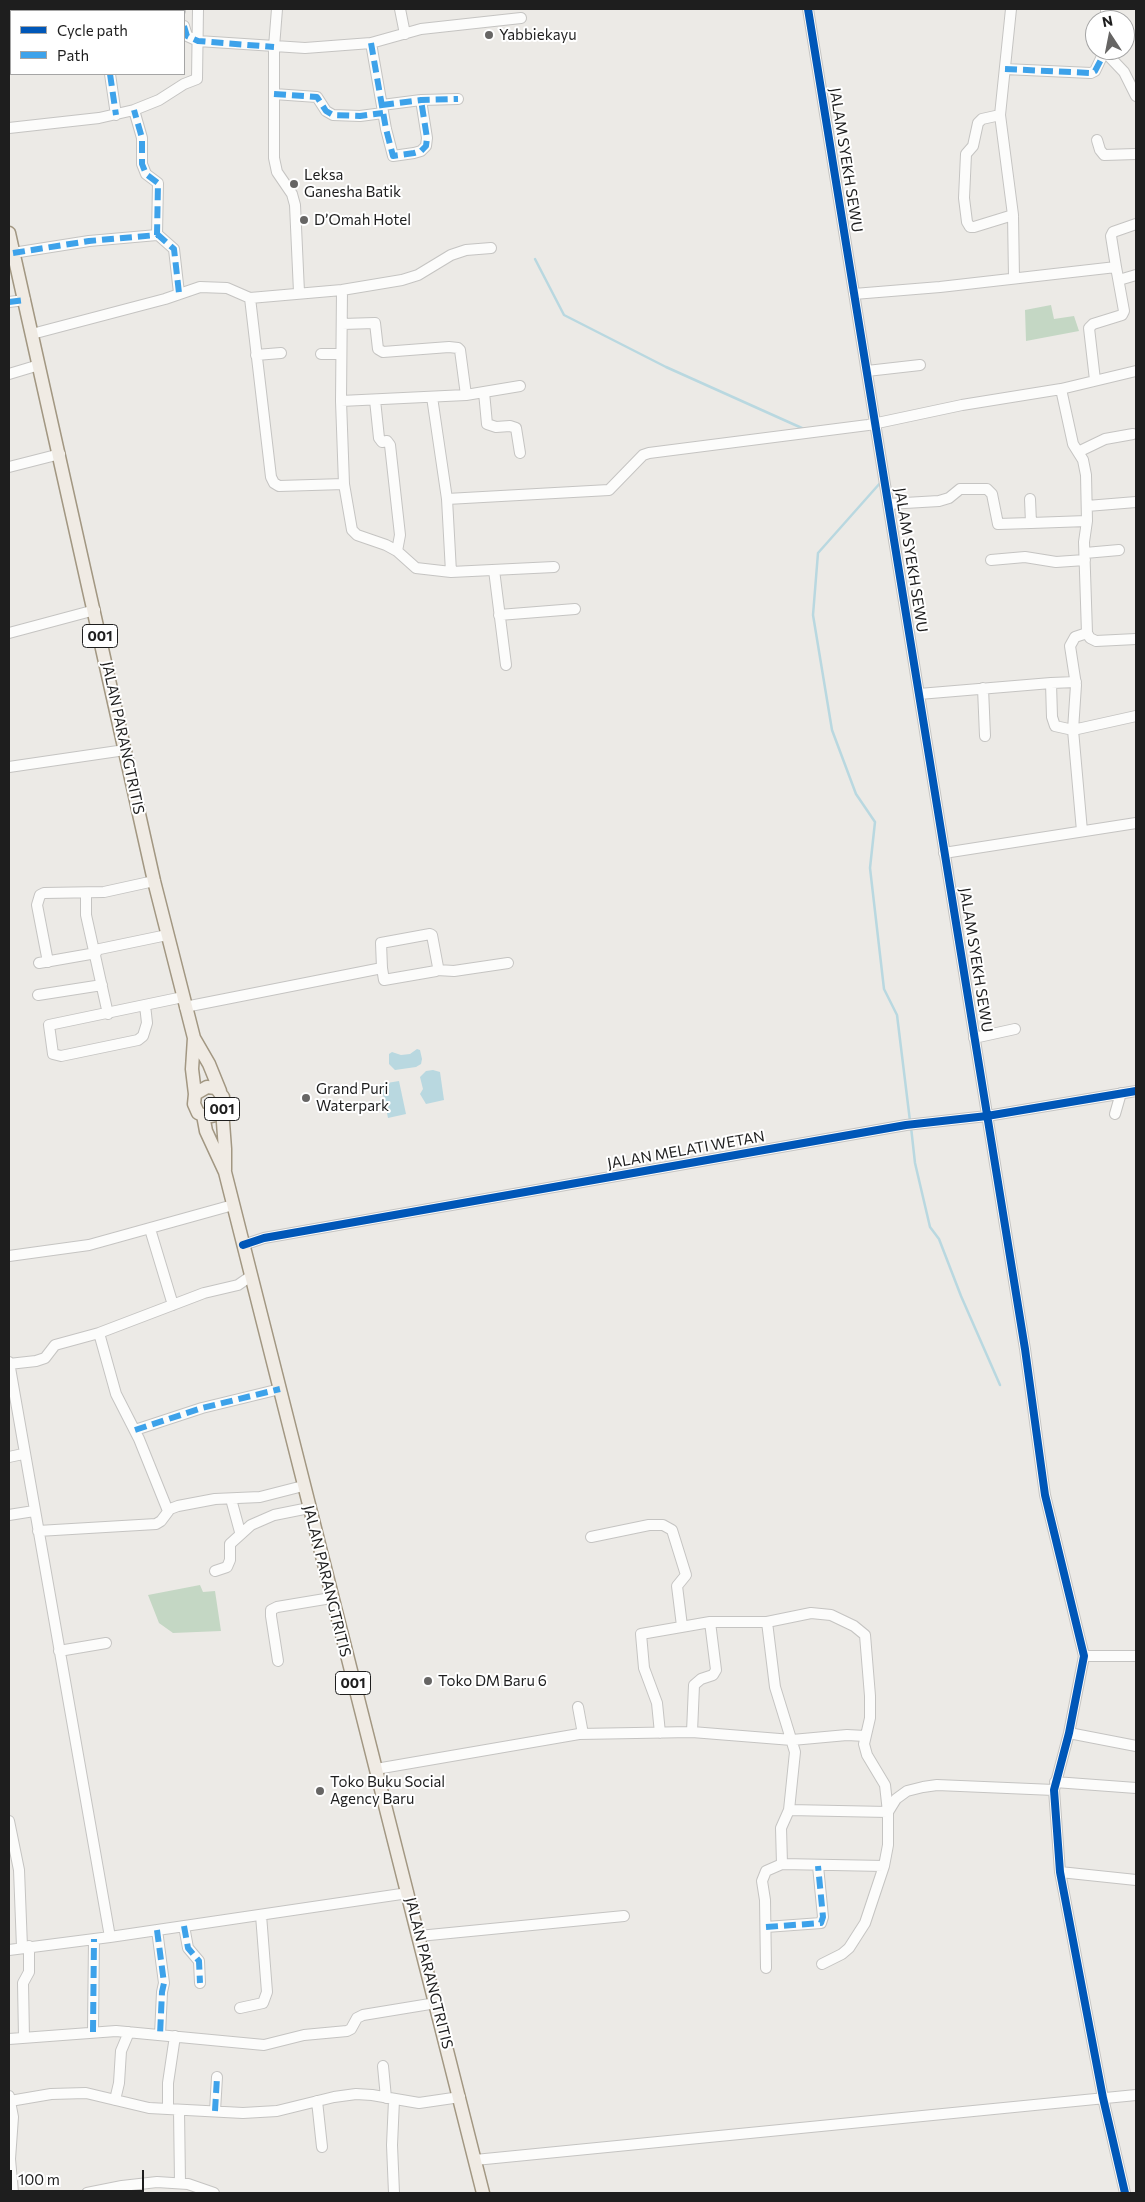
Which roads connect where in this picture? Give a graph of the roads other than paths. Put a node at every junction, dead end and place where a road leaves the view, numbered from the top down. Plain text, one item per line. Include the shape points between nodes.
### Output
1 (198, 9) edge
2 (277, 9) edge
3 (400, 9) edge
4 (808, 9) edge
5 (1011, 9) edge
6 (521, 18) dead end
7 (185, 29) edge
8 (405, 34) junction
9 (198, 41) junction
10 (371, 43) junction
11 (274, 47) junction
12 (1101, 60) edge
13 (1114, 60) edge
14 (1004, 69) junction
15 (110, 75) edge
16 (274, 94) junction
17 (1136, 96) edge
18 (458, 99) dead end
19 (421, 100) junction
20 (383, 109) junction
21 (134, 110) junction
22 (116, 115) junction
23 (1000, 115) junction
24 (9, 128) edge
25 (1097, 140) dead end
26 (1136, 154) edge
27 (1013, 214) junction
28 (1136, 224) edge
29 (9, 233) edge
30 (157, 234) junction
31 (491, 248) dead end
32 (13, 253) junction
33 (1116, 267) junction
34 (1136, 275) edge
35 (1014, 278) junction
36 (1119, 280) junction
37 (342, 290) junction
38 (299, 292) junction
39 (179, 293) junction
40 (854, 294) junction
41 (250, 298) junction
42 (24, 300) junction
43 (9, 302) edge
44 (342, 324) junction
45 (32, 334) junction
46 (281, 354) dead end
47 (321, 354) dead end
48 (341, 354) junction
49 (256, 355) junction
50 (39, 365) junction
51 (920, 365) dead end
52 (867, 371) junction
53 (1136, 371) edge
54 (9, 374) edge
55 (1095, 380) junction
56 (520, 386) dead end
57 (1061, 389) junction
58 (484, 392) junction
59 (466, 394) junction
60 (432, 397) junction
61 (375, 400) junction
62 (340, 401) junction
63 (872, 424) junction
64 (1133, 434) dead end
65 (1078, 452) junction
66 (520, 453) dead end
67 (60, 454) junction
68 (9, 467) edge
69 (344, 484) junction
70 (447, 499) junction
71 (1030, 499) dead end
72 (1136, 502) edge
73 (888, 504) junction
74 (1087, 506) junction
75 (1087, 521) junction
76 (1031, 523) junction
77 (1119, 550) dead end
78 (398, 551) junction
79 (1085, 556) junction
80 (991, 560) dead end
81 (554, 567) dead end
82 (494, 570) junction
83 (451, 572) junction
84 (575, 609) dead end
85 (95, 610) junction
86 (500, 615) junction
87 (1087, 632) junction
88 (9, 633) edge
89 (1136, 639) edge
90 (506, 665) dead end
91 (1076, 682) junction
92 (1051, 683) junction
93 (983, 688) junction
94 (919, 694) junction
95 (1136, 716) edge
96 (1073, 730) junction
97 (985, 736) dead end
98 (125, 750) junction
99 (9, 767) edge
100 (1136, 823) edge
101 (1082, 831) junction
102 (944, 853) junction
103 (154, 882) junction
104 (86, 894) junction
105 (167, 935) junction
106 (95, 951) junction
107 (508, 963) dead end
108 (382, 968) junction
109 (437, 970) junction
110 (102, 985) junction
111 (38, 995) dead end
112 (184, 1002) junction
113 (145, 1005) junction
114 (108, 1014) junction
115 (1015, 1029) dead end
116 (194, 1038) junction
117 (974, 1038) junction
118 (220, 1091) junction
119 (1136, 1091) edge
120 (195, 1094) junction
121 (1121, 1094) junction
122 (222, 1109) junction
123 (1115, 1114) dead end
124 (203, 1116) junction
125 (987, 1116) junction
126 (225, 1172) junction
127 (233, 1205) junction
128 (150, 1228) junction
129 (243, 1245) junction
130 (9, 1256) edge
131 (251, 1276) junction
132 (173, 1306) junction
133 (99, 1333) junction
134 (9, 1363) edge
135 (280, 1389) junction
136 (135, 1430) junction
137 (24, 1454) junction
138 (9, 1457) edge
139 (303, 1486) junction
140 (231, 1499) junction
141 (309, 1508) junction
142 (34, 1511) junction
143 (168, 1511) junction
144 (9, 1516) edge
145 (38, 1531) junction
146 (240, 1532) junction
147 (591, 1537) dead end
148 (215, 1571) dead end
149 (331, 1598) junction
150 (710, 1622) junction
151 (767, 1622) junction
152 (682, 1626) junction
153 (106, 1643) dead end
154 (59, 1651) junction
155 (1084, 1656) junction
156 (1136, 1656) edge
157 (278, 1661) dead end
158 (578, 1707) dead end
159 (692, 1732) junction
160 (660, 1733) junction
161 (1069, 1733) junction
162 (583, 1734) junction
163 (865, 1736) junction
164 (792, 1740) junction
165 (1136, 1746) edge
166 (376, 1769) junction
167 (1136, 1781) edge
168 (1055, 1786) junction
169 (1136, 1788) edge
170 (789, 1810) junction
171 (888, 1812) junction
172 (9, 1821) edge
173 (13, 1862) edge
174 (782, 1864) junction
175 (818, 1866) junction
176 (884, 1866) junction
177 (1060, 1872) junction
178 (1136, 1880) edge
179 (408, 1893) junction
180 (261, 1914) junction
181 (624, 1916) dead end
182 (184, 1926) junction
183 (766, 1926) junction
184 (158, 1930) junction
185 (419, 1936) junction
186 (110, 1937) junction
187 (94, 1939) junction
188 (26, 1947) junction
189 (9, 1950) edge
190 (822, 1964) dead end
191 (766, 1968) dead end
192 (200, 1983) dead end
193 (436, 2003) junction
194 (240, 2008) dead end
195 (93, 2032) junction
196 (129, 2032) junction
197 (160, 2035) junction
198 (175, 2036) junction
199 (24, 2038) junction
200 (9, 2039) edge
201 (383, 2066) dead end
202 (217, 2077) dead end
203 (1136, 2095) edge
204 (460, 2097) junction
205 (10, 2098) edge
206 (1103, 2098) junction
207 (390, 2099) junction
208 (115, 2100) junction
209 (317, 2101) junction
210 (168, 2109) junction
211 (179, 2110) junction
212 (215, 2111) junction
213 (10, 2140) edge
214 (322, 2147) dead end
215 (475, 2160) junction
216 (180, 2183) junction
217 (200, 2190) edge
218 (106, 2191) edge
219 (13, 2193) edge
220 (86, 2193) edge
221 (214, 2193) edge
222 (394, 2193) edge
223 (483, 2193) edge
224 (1125, 2193) edge

1 - 9 street
2 - 11 street
3 - 8 street
4 - 40 street, JALAM SYEKH SEWU
5 - 14 street
6 - 8 street
7 - 9 street via 187,36
8 - 10 street
9 - 11 street
9 - 21 street via 197,79
10 - 11 street
10 - 20 street
11 - 16 street
12 - 14 street via 1091,73
13 - 17 street
14 - 23 street
15 - 22 street
16 - 20 street via 317,97 326,111 334,115 360,116
16 - 38 street via 274,158 277,172 292,194 295,205
18 - 19 street
19 - 20 street
19 - 20 street via 427,138 421,151 395,157 391,154
21 - 22 street
21 - 30 street via 142,138 142,164 146,174 158,183
22 - 24 street
23 - 27 street
23 - 27 street via 978,122 974,146 966,154 964,198 967,222 974,227
25 - 26 street via 1104,155
27 - 35 street
28 - 33 street via 1113,232 1111,236
29 - 32 main road, JALAN PARANGTRITIS / 001
30 - 32 street
30 - 39 street via 174,249
31 - 37 street via 452,255 418,275 402,280
32 - 42 main road, JALAN PARANGTRITIS / 001
33 - 35 street
33 - 36 street
34 - 36 street
35 - 40 street
36 - 55 street via 1123,313 1089,328
37 - 38 street
37 - 44 street
38 - 41 street
39 - 41 street via 212,287 226,288
39 - 45 street
40 - 52 street, JALAM SYEKH SEWU
41 - 49 street
42 - 43 street
42 - 45 main road, JALAN PARANGTRITIS / 001
44 - 48 street
44 - 59 street via 375,322 378,349 383,352 458,348
45 - 50 main road, JALAN PARANGTRITIS / 001
46 - 49 street
47 - 48 street
48 - 62 street
49 - 69 street via 270,477 274,483 279,486
50 - 54 street
50 - 67 main road, JALAN PARANGTRITIS / 001
51 - 52 street
52 - 63 street, JALAM SYEKH SEWU
53 - 55 street
55 - 57 street
56 - 58 street
57 - 63 street
57 - 65 street via 1073,444
58 - 59 street
58 - 66 street via 488,424 516,428
59 - 60 street
60 - 61 street
60 - 70 street
61 - 62 street
61 - 78 street via 379,438 390,445 400,535
62 - 69 street
63 - 70 street via 649,453 643,455 609,490
63 - 73 street, JALAM SYEKH SEWU
64 - 65 street via 1105,439
65 - 74 street via 1086,475
67 - 68 street
67 - 85 main road, JALAN PARANGTRITIS / 001
69 - 78 street via 352,530
70 - 83 street
71 - 76 street
72 - 74 street
73 - 76 street via 939,501 960,489 987,489 992,494 998,524
73 - 94 street, JALAM SYEKH SEWU
74 - 75 street
75 - 76 street
75 - 79 street
77 - 79 street
78 - 83 street via 416,568
79 - 80 street via 1056,562 1025,557
79 - 87 street
81 - 82 street
82 - 83 street
82 - 86 street
84 - 86 street
85 - 88 street
85 - 98 main road, JALAN PARANGTRITIS / 001
86 - 90 street
87 - 89 street via 1096,642
87 - 91 street via 1075,637 1071,643
91 - 92 street
91 - 96 street
92 - 93 street
92 - 96 street via 1053,724
93 - 94 street
93 - 97 street
94 - 102 street, JALAM SYEKH SEWU
95 - 96 street
96 - 101 street
98 - 99 street
98 - 103 main road, JALAN PARANGTRITIS / 001
100 - 101 street
101 - 102 street
102 - 117 street, JALAM SYEKH SEWU
103 - 104 street
103 - 105 main road, JALAN PARANGTRITIS / 001
104 - 106 street via 86,915
104 - 106 street via 40,895 37,905 44,962
105 - 106 street
105 - 112 main road, JALAN PARANGTRITIS / 001
106 - 110 street
107 - 109 street via 454,971
108 - 109 street via 384,980
108 - 109 street via 381,943 430,934
108 - 112 street
110 - 111 street
110 - 114 street
112 - 113 street
112 - 116 main road, JALAN PARANGTRITIS / 001
113 - 114 street
113 - 114 street via 147,1023 143,1036 138,1040 54,1055 49,1025
115 - 117 street
116 - 118 main road, JALAN PARANGTRITIS / 001
116 - 120 main road, JALAN PARANGTRITIS / 001 via 192,1069
117 - 125 street, JALAM SYEKH SEWU
118 - 120 main road, 001 via 207,1087
118 - 122 main road, 001 via 224,1100
119 - 121 street, JALAN MELATI WETAN
120 - 124 main road, 001 via 195,1109
121 - 123 street
121 - 125 street, JALAN MELATI WETAN
122 - 124 main road, 001 via 216,1115
122 - 126 main road, JALAN PARANGTRITIS / 001
124 - 126 main road, JALAN PARANGTRITIS / 001 via 206,1131
125 - 129 street, JALAN MELATI WETAN via 906,1125 264,1238
125 - 155 street, JALAM SYEKH SEWU via 1045,1495
126 - 127 main road, JALAN PARANGTRITIS / 001
127 - 128 street
127 - 129 main road, JALAN PARANGTRITIS / 001
128 - 130 street via 88,1245
128 - 132 street
129 - 131 main road, JALAN PARANGTRITIS / 001
131 - 132 street via 238,1284
131 - 135 main road, JALAN PARANGTRITIS / 001
132 - 133 street
133 - 134 street via 55,1345 45,1358 36,1361
133 - 136 street via 116,1394
134 - 137 street
135 - 136 street via 202,1408
135 - 139 main road, JALAN PARANGTRITIS / 001
136 - 143 street
137 - 138 street
137 - 142 street
139 - 140 street via 260,1497
139 - 141 main road, JALAN PARANGTRITIS / 001
140 - 143 street via 197,1502
140 - 146 street
141 - 146 street via 266,1518
141 - 149 main road, JALAN PARANGTRITIS / 001
142 - 144 street
142 - 145 street
143 - 145 street via 156,1524
145 - 154 street
146 - 148 street via 230,1544 227,1567
147 - 152 street via 649,1525 663,1525 672,1530 686,1575 677,1586
149 - 157 street via 272,1610 270,1616
149 - 166 main road, JALAN PARANGTRITIS / 001
150 - 151 street
150 - 152 street
150 - 159 street via 716,1670 694,1685
151 - 163 street via 811,1613 826,1614 844,1619 865,1636 870,1718
151 - 164 street via 775,1687
152 - 160 street via 641,1634 644,1668 657,1703
153 - 154 street
154 - 186 street
155 - 156 street
155 - 161 street
158 - 162 street
159 - 160 street
159 - 164 street
160 - 162 street
161 - 165 street
161 - 168 street
162 - 166 street
163 - 164 street
163 - 171 street via 867,1755 886,1789
164 - 170 street via 795,1761
166 - 179 main road, JALAN PARANGTRITIS / 001
167 - 169 street
168 - 169 street
168 - 171 street via 923,1786 896,1799
168 - 177 street
170 - 171 street
170 - 174 street via 782,1828
171 - 176 street via 888,1846
172 - 173 street
173 - 188 street
174 - 175 street
174 - 183 street via 766,1871 762,1877
175 - 176 street
175 - 183 street via 821,1923
176 - 190 street via 856,1940 842,1954
177 - 178 street
177 - 206 street
179 - 180 street
179 - 185 main road, JALAN PARANGTRITIS / 001
180 - 182 street
180 - 194 street via 267,1992 263,2003
181 - 185 street
182 - 184 street
182 - 192 street via 188,1948 198,1961
183 - 191 street
184 - 186 street
184 - 197 street via 164,1983
185 - 193 main road, JALAN PARANGTRITIS / 001
186 - 187 street
187 - 188 street
187 - 195 street
188 - 189 street
188 - 199 street via 29,1972 23,1983
193 - 198 street via 363,2015 347,2031 297,2036 274,2044
193 - 204 main road, JALAN PARANGTRITIS / 001
195 - 196 street
195 - 199 street
196 - 197 street
196 - 208 street via 121,2051
197 - 198 street
198 - 210 street
199 - 200 street
201 - 207 street
202 - 212 street
203 - 206 street
204 - 207 street via 419,2103
204 - 215 main road, JALAN PARANGTRITIS / 001
205 - 208 street via 74,2093 95,2094
205 - 213 street via 13,2117
206 - 215 street
206 - 224 street
207 - 209 street via 356,2094
207 - 222 street
208 - 210 street
209 - 212 street via 266,2112
209 - 214 street
210 - 211 street
211 - 212 street
211 - 216 street
213 - 219 street
215 - 223 main road, JALAN PARANGTRITIS / 001
216 - 217 street
216 - 218 street via 148,2183
217 - 221 street
218 - 220 street

